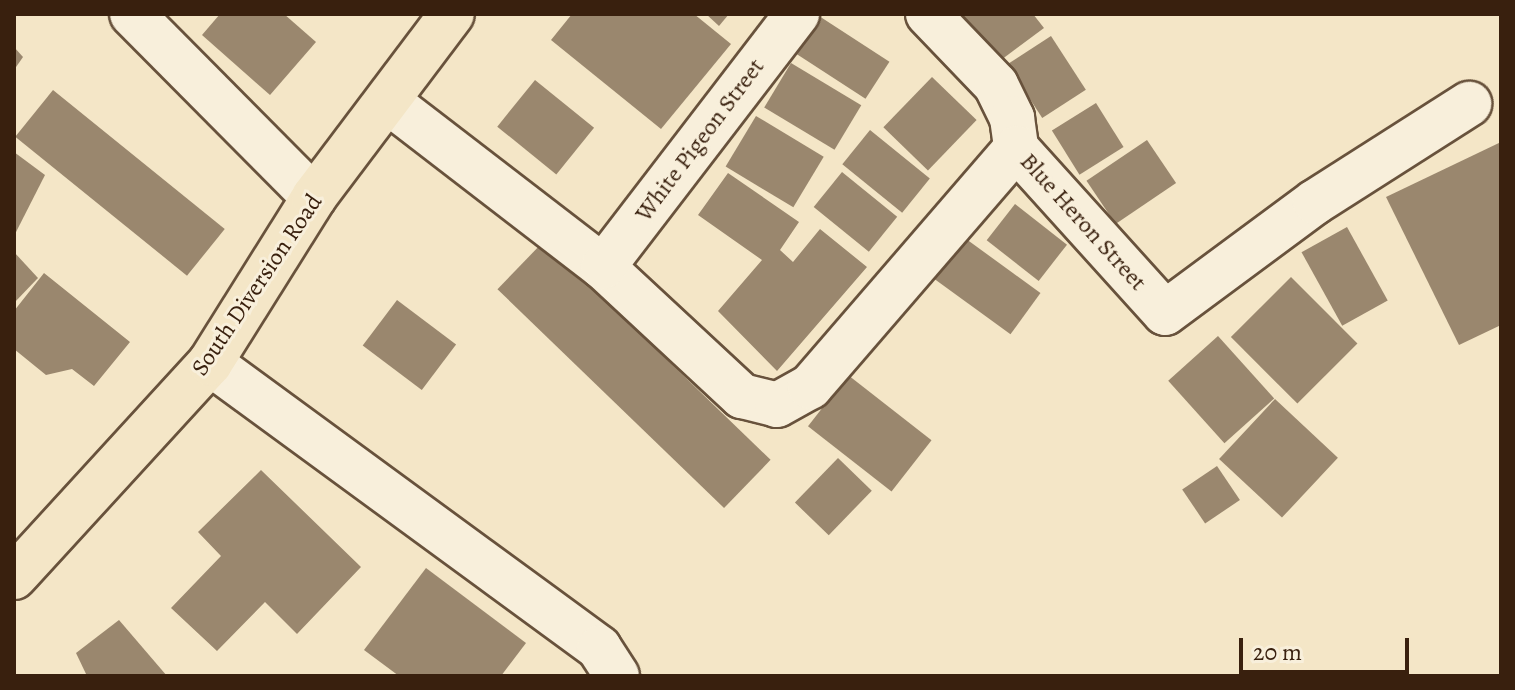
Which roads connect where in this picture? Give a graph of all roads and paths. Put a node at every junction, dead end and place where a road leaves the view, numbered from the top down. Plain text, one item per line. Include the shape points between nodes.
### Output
1 (132, 14) edge
2 (452, 14) edge
3 (797, 14) edge
4 (928, 14) edge
5 (390, 103) junction
6 (1469, 104) dead end
7 (1016, 148) junction
8 (314, 197) junction
9 (603, 267) junction
10 (210, 363) junction
11 (14, 577) edge
12 (617, 676) edge

1 - 8 street
2 - 5 main road, South Diversion Road
3 - 9 street, White Pigeon Street
4 - 7 street, Blue Heron Street via 996,85 1012,118
5 - 8 main road, South Diversion Road
5 - 9 street
6 - 7 street, Blue Heron Street via 1315,202 1165,313
7 - 9 street via 810,387 777,405 742,396
8 - 10 main road, South Diversion Road
10 - 11 main road, South Diversion Road
10 - 12 street via 599,648

